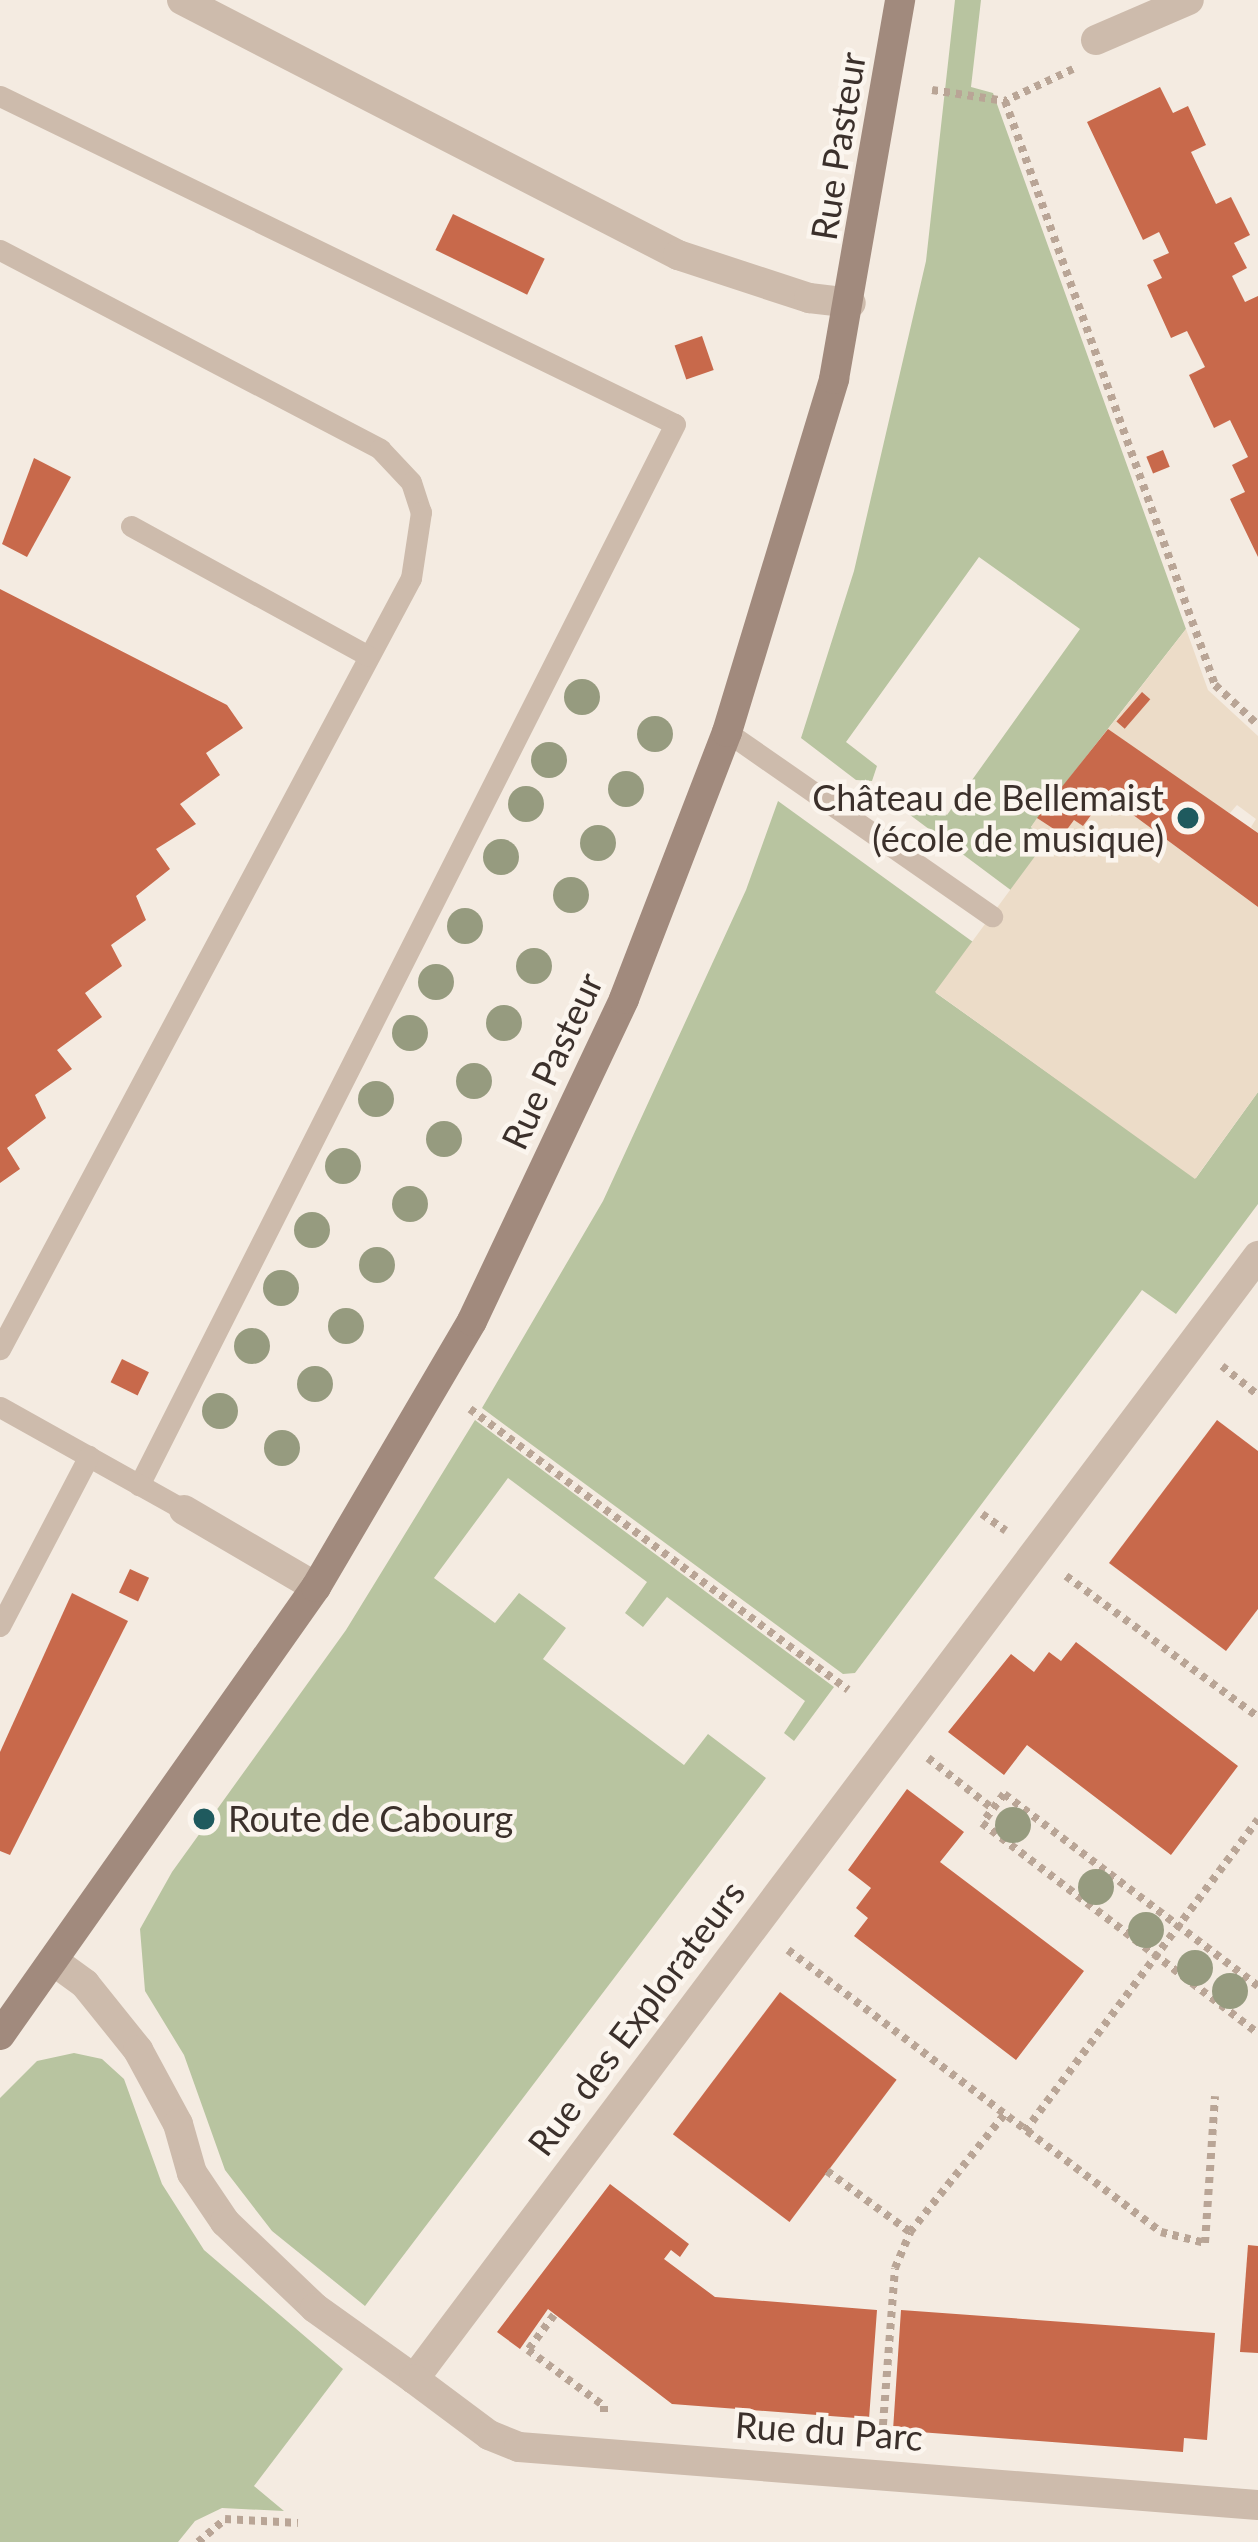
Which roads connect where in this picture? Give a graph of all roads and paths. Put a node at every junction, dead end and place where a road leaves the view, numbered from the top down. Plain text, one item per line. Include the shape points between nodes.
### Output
1 (182, 0) edge
2 (900, 0) edge
3 (1190, 0) edge
4 (1096, 40) joint
5 (932, 90) dead end
6 (0, 95) edge
7 (1005, 101) junction
8 (0, 250) edge
9 (851, 302) junction
10 (131, 526) dead end
11 (368, 656) junction
12 (1258, 725) edge
13 (727, 732) junction
14 (992, 916) dead end
15 (1258, 1256) edge
16 (0, 1349) edge
17 (1211, 1357) dead end
18 (1258, 1395) edge
19 (0, 1407) edge
20 (470, 1408) dead end
21 (89, 1456) junction
22 (139, 1485) junction
23 (184, 1510) joint
24 (1053, 1566) dead end
25 (316, 1587) junction
26 (0, 1626) edge
27 (848, 1690) dead end
28 (1258, 1717) edge
29 (915, 1748) dead end
30 (993, 1809) junction
31 (1258, 1819) edge
32 (1178, 1926) junction
33 (772, 1938) dead end
34 (1155, 1956) junction
35 (55, 1962) junction
36 (1258, 1986) edge
37 (1258, 2033) edge
38 (0, 2035) edge
39 (1215, 2096) dead end
40 (1004, 2115) junction
41 (1024, 2131) junction
42 (827, 2171) dead end
43 (910, 2232) junction
44 (554, 2315) dead end
45 (414, 2379) junction
46 (605, 2430) dead end
47 (880, 2452) dead end
48 (1258, 2506) edge
49 (298, 2524) dead end
50 (198, 2542) edge

1 - 9 street via 678,255 809,298
2 - 9 main road, Rue Pasteur
3 - 4 street
4 - 7 path via 1073,69
5 - 7 path
6 - 22 lane via 675,424
7 - 12 path via 1215,686
8 - 11 lane via 380,449 411,482 421,512 416,560
9 - 13 main road, Rue Pasteur
10 - 11 lane
11 - 16 lane
13 - 14 lane
13 - 25 main road, Rue Pasteur via 572,1114 472,1321
15 - 45 street, Rue des Explorateurs
17 - 18 path
19 - 21 lane
20 - 27 path
21 - 22 lane
21 - 26 lane
22 - 23 lane
23 - 25 street
24 - 28 path
25 - 35 main road, Rue Pasteur
29 - 30 path
30 - 32 path via 1004,1794
30 - 34 path via 982,1823
31 - 32 path
32 - 34 path
32 - 36 path
33 - 40 path
34 - 37 path
34 - 41 path
35 - 38 main road, Rue Pasteur
35 - 45 street via 85,1984 138,2050 178,2124 192,2173 225,2222 315,2308
39 - 41 path via 1205,2243 1161,2232
40 - 41 path
40 - 43 path
42 - 43 path
43 - 47 path via 895,2268
44 - 46 path via 528,2350 604,2406
45 - 48 street, Rue du Parc via 488,2435 519,2447
49 - 50 path via 225,2519

